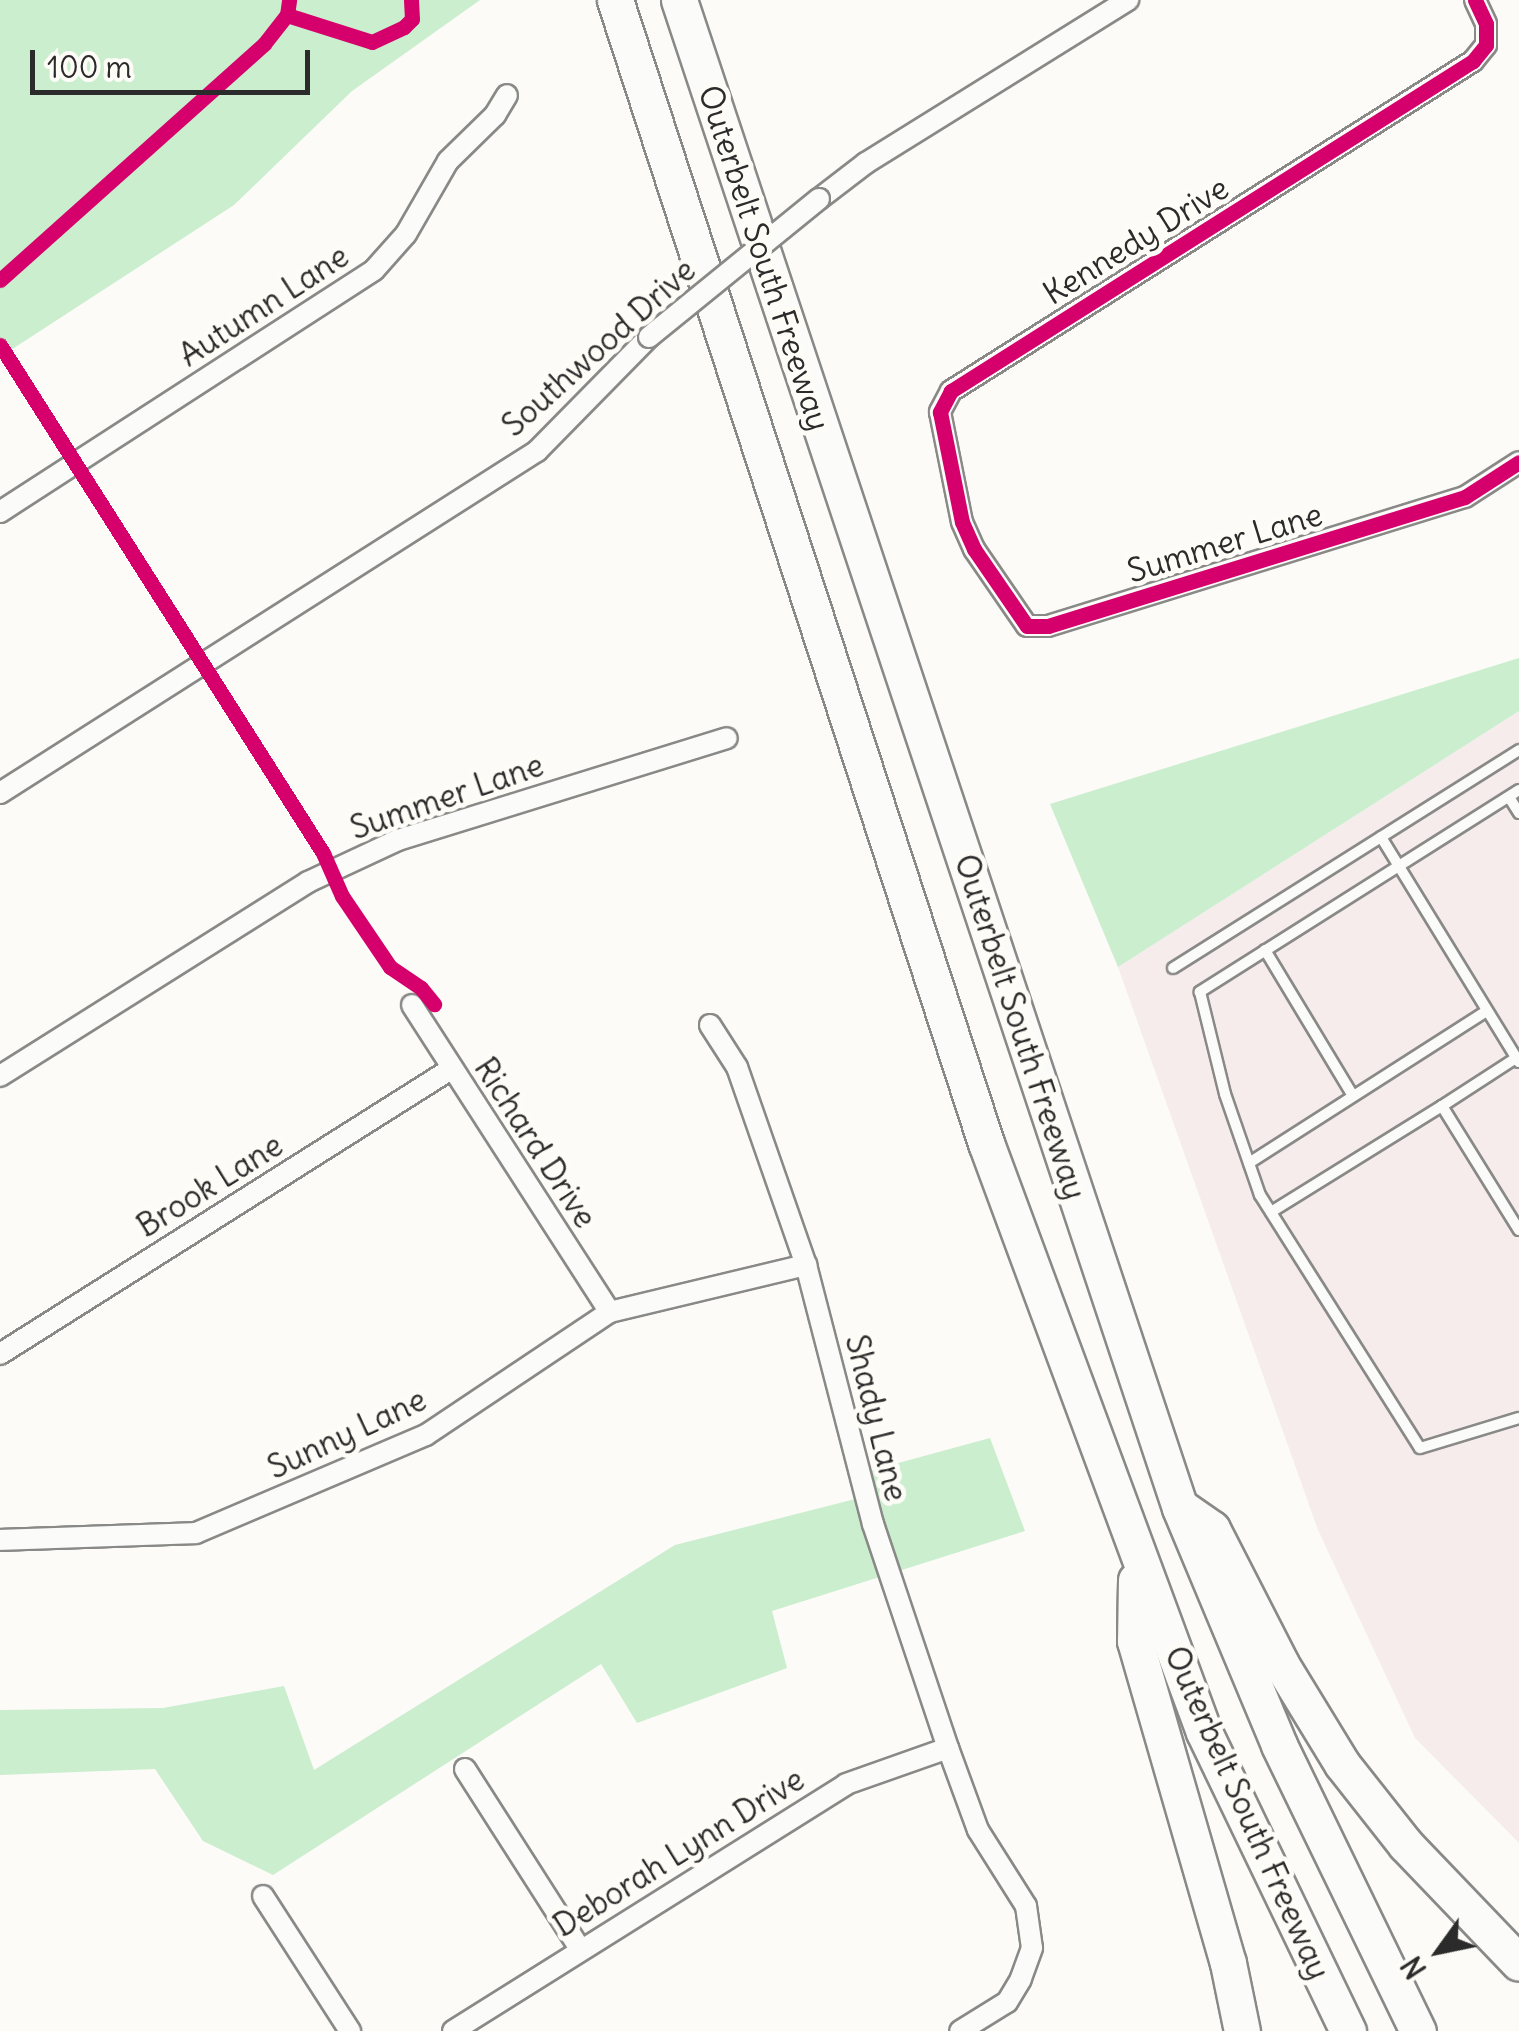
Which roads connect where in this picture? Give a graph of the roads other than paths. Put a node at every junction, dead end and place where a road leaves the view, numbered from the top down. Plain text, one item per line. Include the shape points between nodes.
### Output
1 (615, 0) edge
2 (679, 0) edge
3 (1128, 0) edge
4 (1474, 0) edge
5 (507, 95) dead end
6 (1519, 462) edge
7 (0, 512) edge
8 (974, 549) joint
9 (727, 738) dead end
10 (1519, 750) edge
11 (0, 793) edge
12 (1514, 793) edge
13 (1519, 813) edge
14 (1381, 837) junction
15 (1398, 866) junction
16 (1265, 950) junction
17 (1173, 968) dead end
18 (412, 1005) dead end
19 (1488, 1011) junction
20 (710, 1026) dead end
21 (1518, 1060) edge
22 (452, 1069) junction
23 (0, 1076) edge
24 (1354, 1096) junction
25 (1442, 1106) junction
26 (1249, 1162) junction
27 (1271, 1212) junction
28 (1519, 1230) edge
29 (806, 1265) junction
30 (610, 1312) junction
31 (0, 1354) edge
32 (1519, 1418) edge
33 (1180, 1508) junction
34 (0, 1540) edge
35 (1136, 1558) junction
36 (948, 1748) junction
37 (466, 1769) dead end
38 (263, 1896) dead end
39 (580, 1950) junction
40 (1519, 1963) edge
41 (350, 2031) edge
42 (452, 2031) edge
43 (960, 2031) edge
44 (1242, 2031) edge
45 (1348, 2031) edge
46 (1418, 2031) edge

1 - 35 highway, Outerbelt South Freeway via 986,1143
2 - 33 highway, Outerbelt South Freeway
3 - 11 street, Southwood Drive, bridge via 866,162 648,338 537,451
4 - 8 street, Kennedy Drive via 1486,24 1486,45 1473,61 951,391 940,412 944,444
5 - 7 street, Autumn Lane via 448,161 406,234 374,270
6 - 8 street, Summer Lane via 1465,497 1048,626 1027,626
9 - 23 street, Summer Lane via 398,840 308,882
10 - 14 lane
12 - 13 lane
12 - 15 lane
14 - 15 lane
14 - 17 lane
15 - 16 lane
15 - 19 lane
16 - 24 lane
16 - 26 lane via 1200,992
18 - 22 street, Richard Drive
19 - 21 lane
19 - 24 lane
20 - 29 street, Shady Lane via 737,1068
21 - 25 lane
22 - 30 street, Richard Drive
22 - 31 street, Brook Lane
24 - 26 lane
25 - 27 lane
25 - 28 lane
26 - 27 lane
27 - 32 lane via 1420,1448
29 - 30 street, Sunny Lane
29 - 36 street, Shady Lane via 872,1524
30 - 34 street, Sunny Lane via 426,1435 196,1533
33 - 40 highway via 1212,1529 1281,1664 1365,1796
33 - 46 highway, Outerbelt South Freeway via 1278,1745
35 - 44 highway via 1135,1641
35 - 45 highway, Outerbelt South Freeway via 1211,1748
36 - 39 street, Deborah Lynn Drive via 846,1784
36 - 43 street, Shady Lane via 978,1830 1026,1906 1032,1948 1007,2002
37 - 39 street
38 - 41 street
39 - 42 street, Deborah Lynn Drive

